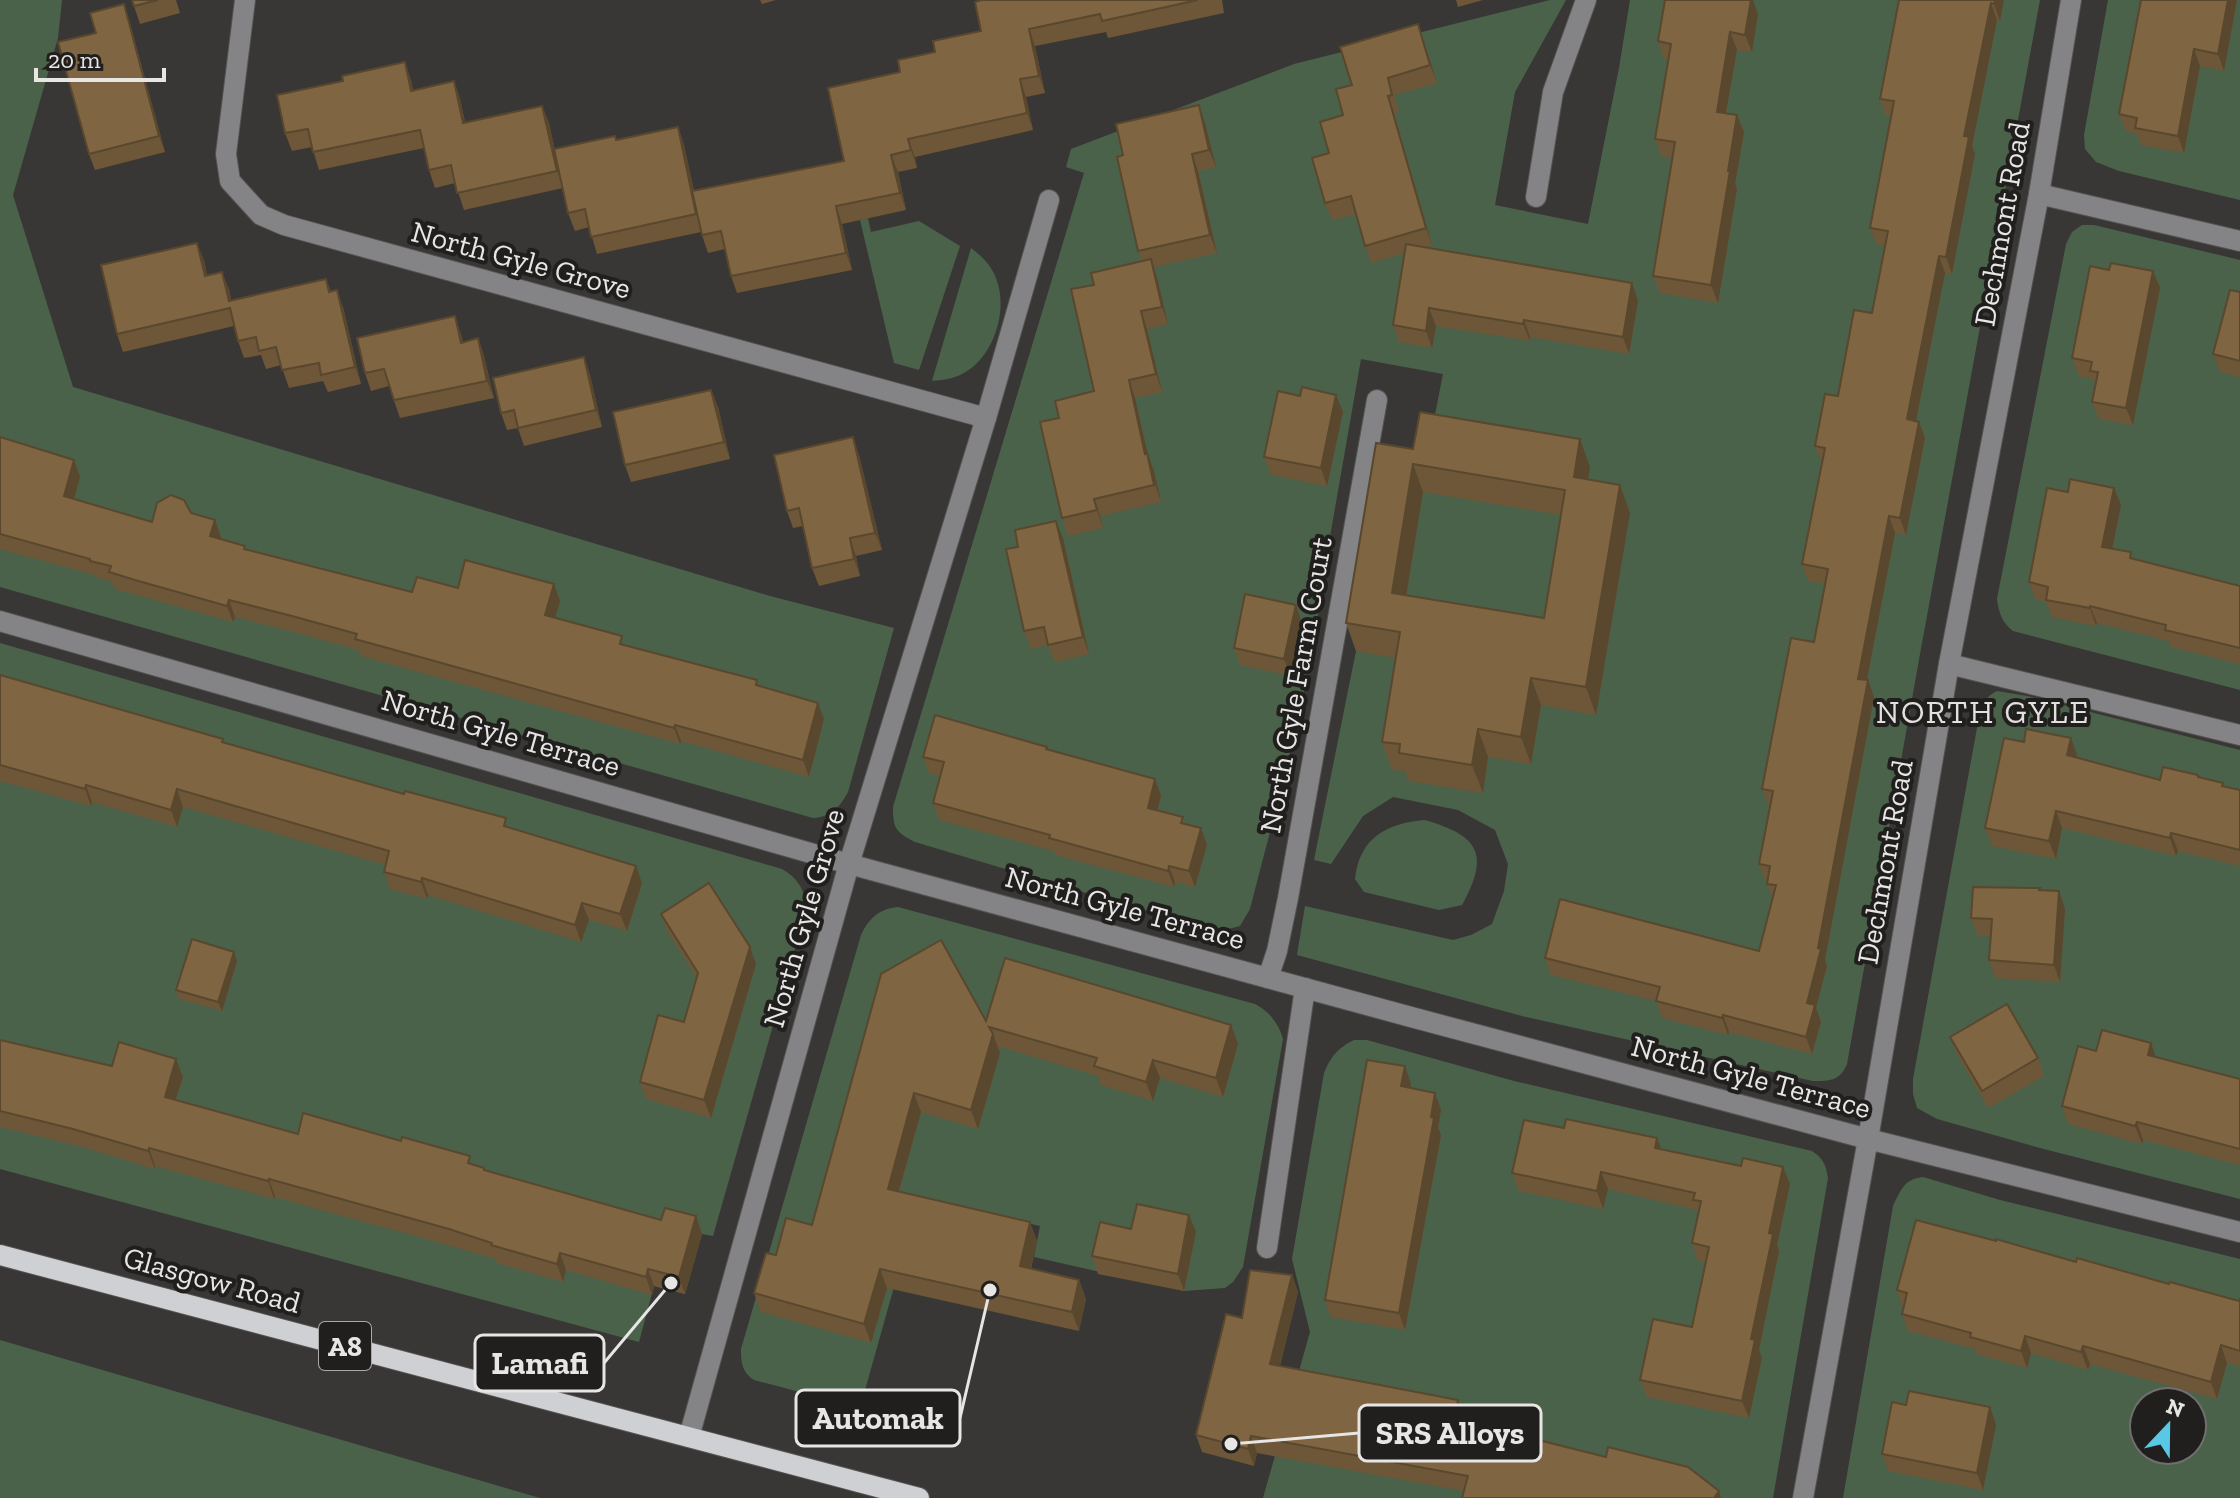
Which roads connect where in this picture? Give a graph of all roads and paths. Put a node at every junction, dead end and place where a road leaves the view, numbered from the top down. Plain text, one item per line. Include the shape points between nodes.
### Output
1 (245, 0) edge
2 (1586, 0) edge
3 (2071, 0) edge
4 (2039, 194) junction
5 (1536, 197) dead end
6 (1049, 200) dead end
7 (2240, 241) edge
8 (1377, 400) dead end
9 (986, 418) junction
10 (0, 621) edge
11 (1949, 664) junction
12 (2240, 735) edge
13 (849, 864) junction
14 (1268, 978) junction
15 (1305, 988) junction
16 (1868, 1139) junction
17 (2240, 1232) edge
18 (1267, 1248) dead end
19 (0, 1255) edge
20 (689, 1437) junction
21 (919, 1498) edge
22 (1803, 1498) edge

1 - 9 street, North Gyle Grove via 226,154 230,181 261,215 328,238
2 - 5 street via 1553,92
3 - 4 street, Dechmont Road
4 - 7 street
4 - 11 street, Dechmont Road
6 - 9 street, North Gyle Grove
8 - 14 street, North Gyle Farm Court via 1288,898
9 - 13 street, North Gyle Grove
10 - 13 street, North Gyle Terrace
11 - 12 street
11 - 16 street, Dechmont Road
13 - 14 street, North Gyle Terrace
13 - 20 street, North Gyle Grove
14 - 15 street, North Gyle Terrace
15 - 16 street, North Gyle Terrace
15 - 18 street
16 - 17 street, North Gyle Terrace
16 - 22 street, Dechmont Road
19 - 20 main road, Glasgow Road / A8
20 - 21 main road, Glasgow Road / A8

